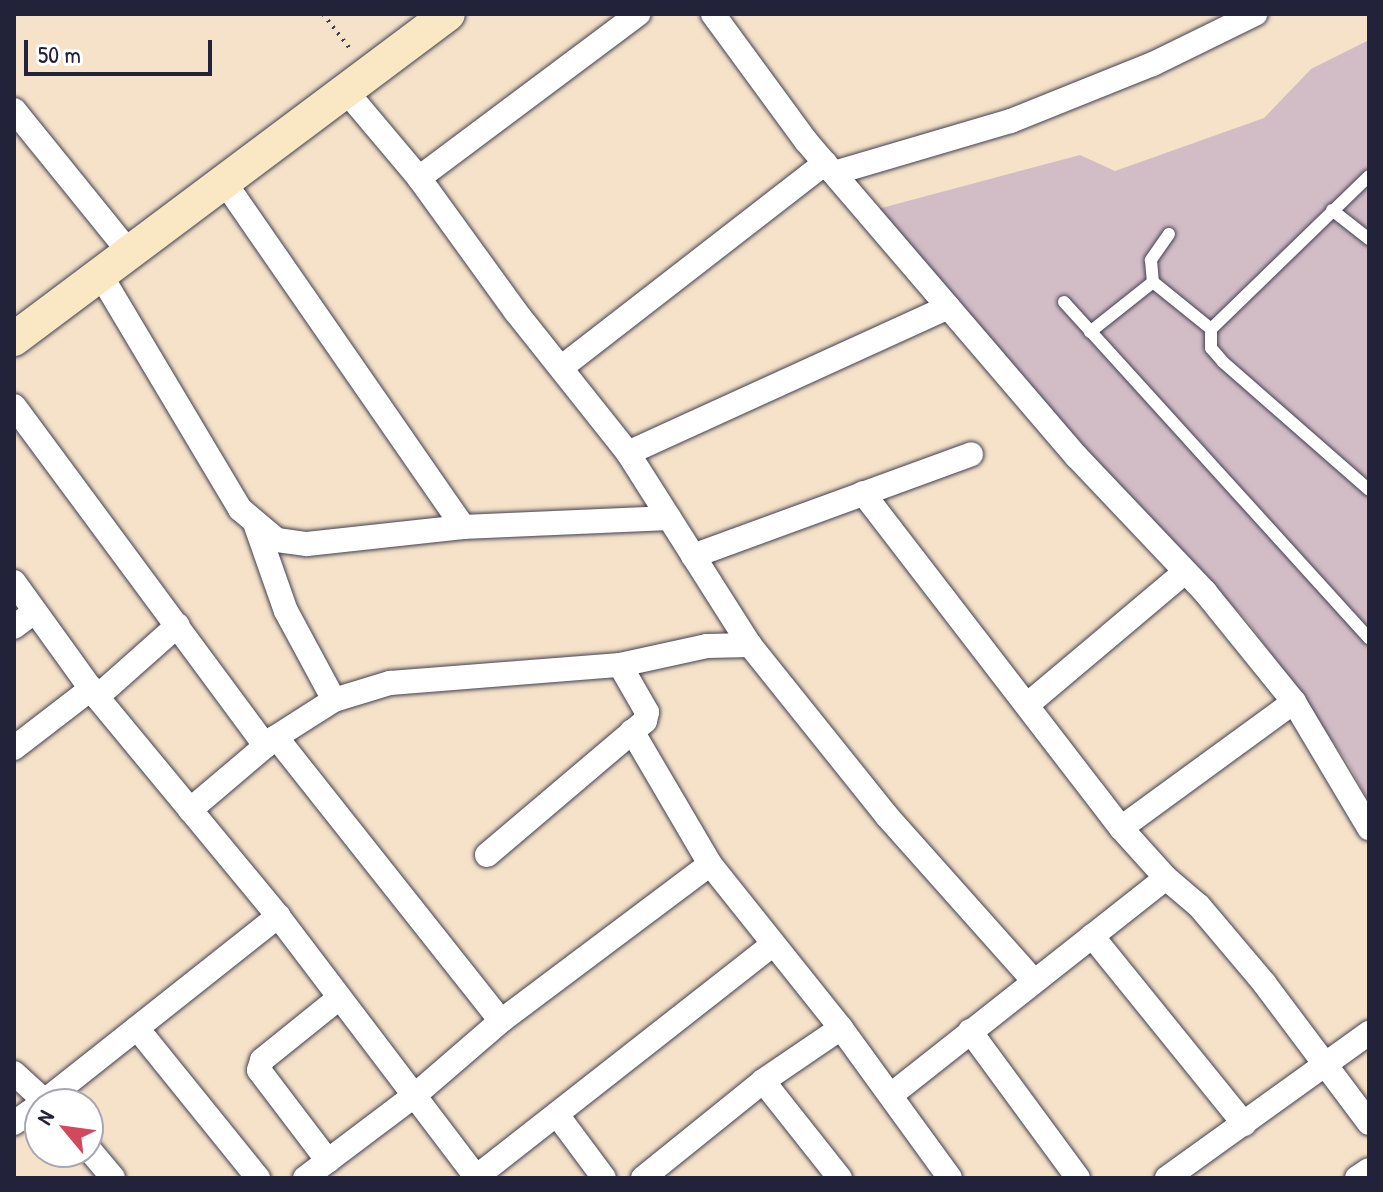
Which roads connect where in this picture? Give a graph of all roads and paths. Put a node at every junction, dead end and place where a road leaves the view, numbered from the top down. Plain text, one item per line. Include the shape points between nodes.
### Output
1 (323, 14) edge
2 (448, 14) edge
3 (638, 14) edge
4 (713, 14) edge
5 (1236, 17) edge
6 (353, 84) junction
7 (14, 110) edge
8 (829, 168) junction
9 (1369, 176) edge
10 (419, 178) junction
11 (223, 180) junction
12 (1332, 210) junction
13 (1169, 234) dead end
14 (1369, 239) edge
15 (129, 252) junction
16 (100, 274) junction
17 (1153, 282) junction
18 (1064, 302) dead end
19 (948, 307) junction
20 (1211, 329) junction
21 (1090, 332) junction
22 (14, 339) edge
23 (562, 367) junction
24 (14, 406) edge
25 (628, 453) junction
26 (971, 454) dead end
27 (1369, 490) edge
28 (863, 493) junction
29 (669, 518) junction
30 (256, 526) junction
31 (463, 527) junction
32 (693, 556) junction
33 (1185, 572) junction
34 (14, 582) edge
35 (35, 611) junction
36 (178, 625) junction
37 (14, 627) edge
38 (1369, 638) edge
39 (750, 645) junction
40 (620, 665) junction
41 (94, 692) junction
42 (334, 700) junction
43 (1294, 702) junction
44 (1027, 705) junction
45 (632, 731) junction
46 (271, 742) junction
47 (14, 748) edge
48 (190, 810) junction
49 (1121, 828) junction
50 (1369, 828) edge
51 (487, 855) dead end
52 (710, 864) junction
53 (1166, 878) junction
54 (278, 916) junction
55 (1092, 936) junction
56 (772, 945) junction
57 (1034, 981) junction
58 (339, 998) junction
59 (501, 1021) junction
60 (137, 1028) junction
61 (841, 1028) junction
62 (970, 1031) junction
63 (1369, 1033) edge
64 (1326, 1066) junction
65 (14, 1073) edge
66 (763, 1081) junction
67 (28, 1088) edge
68 (63, 1088) edge
69 (891, 1095) junction
70 (414, 1096) junction
71 (558, 1116) junction
72 (1369, 1123) edge
73 (1244, 1124) junction
74 (328, 1161) junction
75 (1369, 1170) edge
76 (836, 1176) edge
77 (258, 1178) edge
78 (305, 1178) edge
79 (476, 1178) edge
80 (604, 1178) edge
81 (643, 1178) edge
82 (950, 1178) edge
83 (1078, 1178) edge
84 (1167, 1178) edge
85 (1357, 1178) edge

1 - 6 path via 355,56
2 - 6 street
3 - 10 street
4 - 8 street
5 - 8 street via 1153,64 1011,121
6 - 10 street
6 - 11 street
7 - 15 street
8 - 19 street
8 - 23 street
9 - 12 lane
10 - 23 street
11 - 15 street
11 - 31 street
12 - 14 lane
12 - 20 lane
13 - 17 lane via 1151,260
15 - 16 street
16 - 22 street
16 - 30 street via 240,509
17 - 20 lane
17 - 21 lane
18 - 21 lane
19 - 25 street
19 - 33 street
20 - 27 lane via 1211,348 1223,362
21 - 38 lane
23 - 25 street
24 - 36 street
25 - 29 street
26 - 28 street
28 - 32 street
28 - 44 street
29 - 31 street
29 - 32 street
30 - 31 street via 277,540 307,544
30 - 42 street via 286,611
32 - 39 street
33 - 43 street
33 - 44 street
34 - 35 street
35 - 37 street
35 - 41 street
36 - 41 street
36 - 46 street
39 - 40 street via 693,648
39 - 57 street via 886,815
40 - 42 street via 405,681
40 - 45 street via 647,712 645,721
41 - 47 street
41 - 48 street
42 - 46 street
43 - 49 street
43 - 50 street
44 - 49 street
45 - 51 street
45 - 52 street
46 - 48 street
46 - 59 street
48 - 54 street
49 - 53 street
52 - 56 street
52 - 59 street
53 - 55 street
53 - 64 street via 1199,906
54 - 58 street
54 - 60 street
55 - 57 street
55 - 73 street
56 - 61 street
56 - 71 street
57 - 62 street
58 - 70 street
58 - 74 street via 262,1060 259,1070
59 - 70 street
60 - 68 street
60 - 77 street
61 - 66 street
61 - 69 street
62 - 69 street
62 - 83 street
63 - 64 street
64 - 72 street
64 - 73 street
65 - 67 street
66 - 76 street
66 - 81 street
69 - 82 street
70 - 74 street
70 - 79 street
71 - 79 street
71 - 80 street
73 - 84 street
74 - 78 street
75 - 85 street

